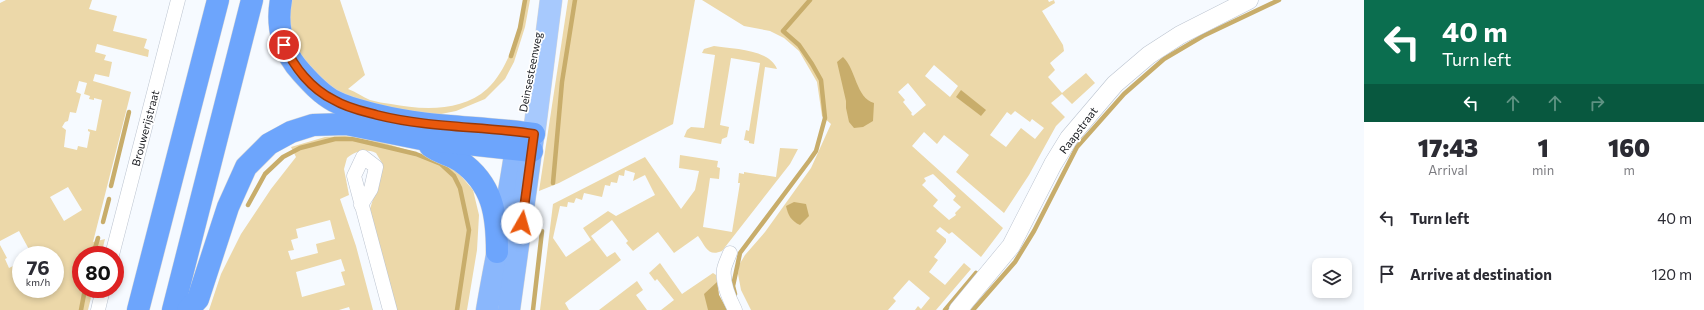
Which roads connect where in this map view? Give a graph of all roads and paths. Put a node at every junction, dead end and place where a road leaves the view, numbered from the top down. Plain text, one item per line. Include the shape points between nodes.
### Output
1 (178, 0) edge
2 (218, 0) edge
3 (252, 0) edge
4 (281, 0) edge
5 (543, 0) edge
6 (551, 0) edge
7 (1249, 0) edge
8 (421, 139) junction
9 (525, 142) junction
10 (361, 205) dead end
11 (114, 246) edge
12 (497, 252) junction
13 (730, 253) dead end
14 (101, 298) edge
15 (98, 310) edge
16 (138, 310) edge
17 (173, 310) edge
18 (188, 310) edge
19 (390, 310) edge
20 (487, 310) edge
21 (509, 310) edge
22 (735, 310) edge
23 (958, 310) edge

1 - 11 street, Brouwerijstraat
2 - 16 highway
3 - 17 highway
4 - 9 highway via 280,27 289,56 296,68 312,84 334,100 362,111 415,123
5 - 9 main road, Deinsesteenweg
6 - 9 main road, Deinsesteenweg
7 - 23 street, Raapstraat via 1180,34 1148,55 1115,84 1069,138 1011,246
8 - 9 highway
8 - 12 highway via 432,148 460,161 484,185 497,226
8 - 18 highway via 334,123 301,128 269,144 246,167 240,178 198,299
9 - 12 highway, Deinsesteenweg
9 - 21 highway, Deinsesteenweg
10 - 19 street
12 - 20 highway, Deinsesteenweg
13 - 22 street via 724,268 724,277
14 - 15 street

